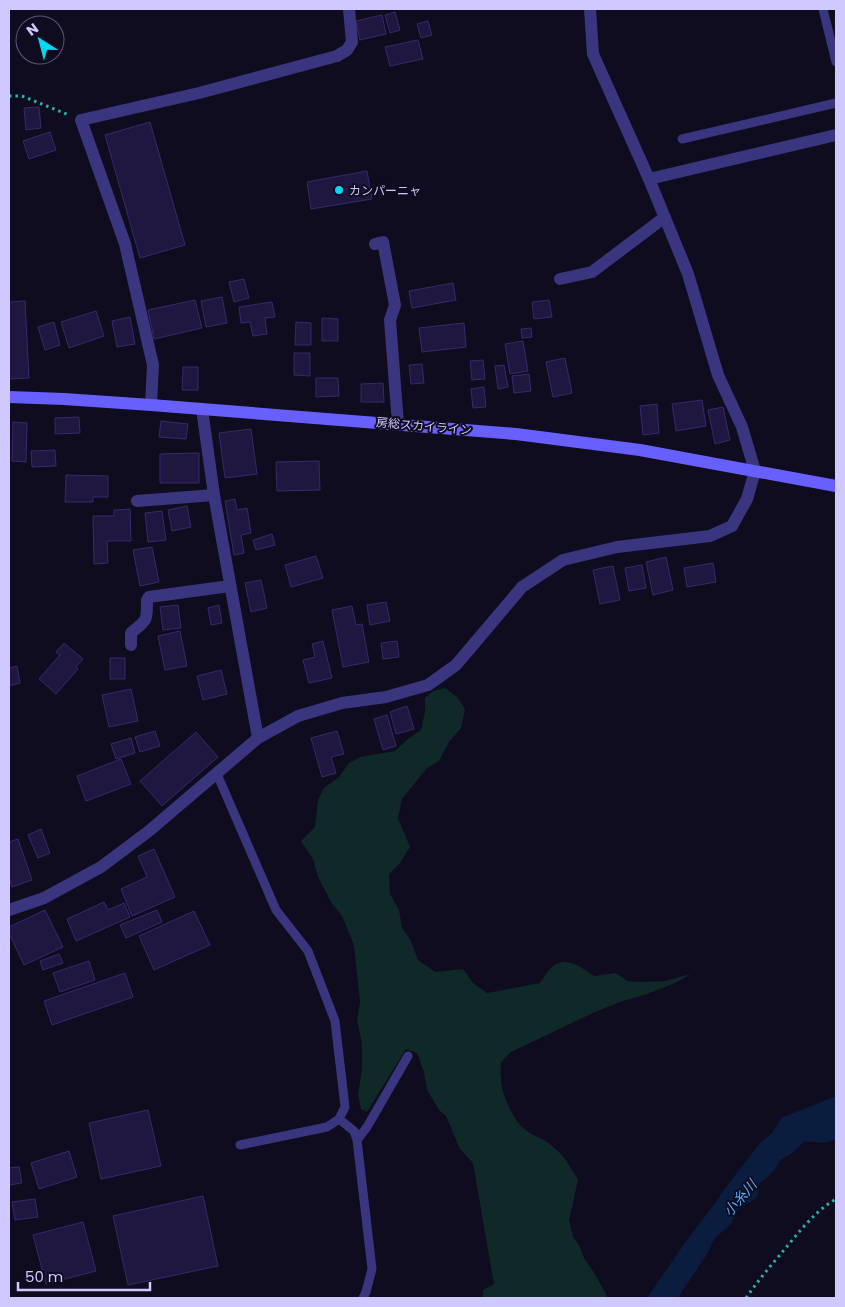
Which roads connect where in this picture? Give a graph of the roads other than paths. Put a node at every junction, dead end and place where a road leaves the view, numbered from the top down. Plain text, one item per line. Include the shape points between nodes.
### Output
1 (349, 9) edge
2 (590, 9) edge
3 (823, 9) edge
4 (836, 62) edge
5 (836, 103) edge
6 (836, 135) edge
7 (682, 139) dead end
8 (649, 179) junction
9 (665, 217) junction
10 (375, 244) dead end
11 (560, 279) dead end
12 (9, 397) edge
13 (151, 405) junction
14 (202, 408) junction
15 (398, 424) junction
16 (755, 471) junction
17 (836, 486) edge
18 (214, 495) junction
19 (137, 501) dead end
20 (230, 586) junction
21 (130, 645) dead end
22 (258, 738) junction
23 (216, 774) junction
24 (9, 910) edge
25 (408, 1056) dead end
26 (340, 1119) junction
27 (357, 1140) junction
28 (240, 1145) dead end
29 (363, 1298) edge

1 - 13 street via 352,42 337,56 81,120 125,244 153,365
2 - 8 street via 593,54
3 - 4 lane
5 - 7 lane
6 - 8 street
8 - 9 street
9 - 11 street via 592,272
9 - 16 street via 688,274 718,374 742,427
10 - 15 street via 383,242 395,305 390,320
12 - 13 main road, 房総スカイライン
13 - 14 main road, 房総スカイライン
14 - 15 main road, 房総スカイライン
14 - 18 street
15 - 16 main road, 房総スカイライン via 588,442
16 - 17 main road, 房総スカイライン
16 - 22 street via 747,500 732,526 710,536 617,547 563,560 522,587 456,665 428,686 386,697 342,703 298,716
18 - 19 street
18 - 20 street
20 - 21 street via 149,597 145,622 131,633
20 - 22 street
22 - 23 street
23 - 24 street via 149,832 101,867 44,898
23 - 26 lane via 276,910 308,951 335,1021 345,1107
25 - 27 lane
26 - 27 lane via 354,1131
26 - 28 lane via 328,1128
27 - 29 lane via 372,1269

